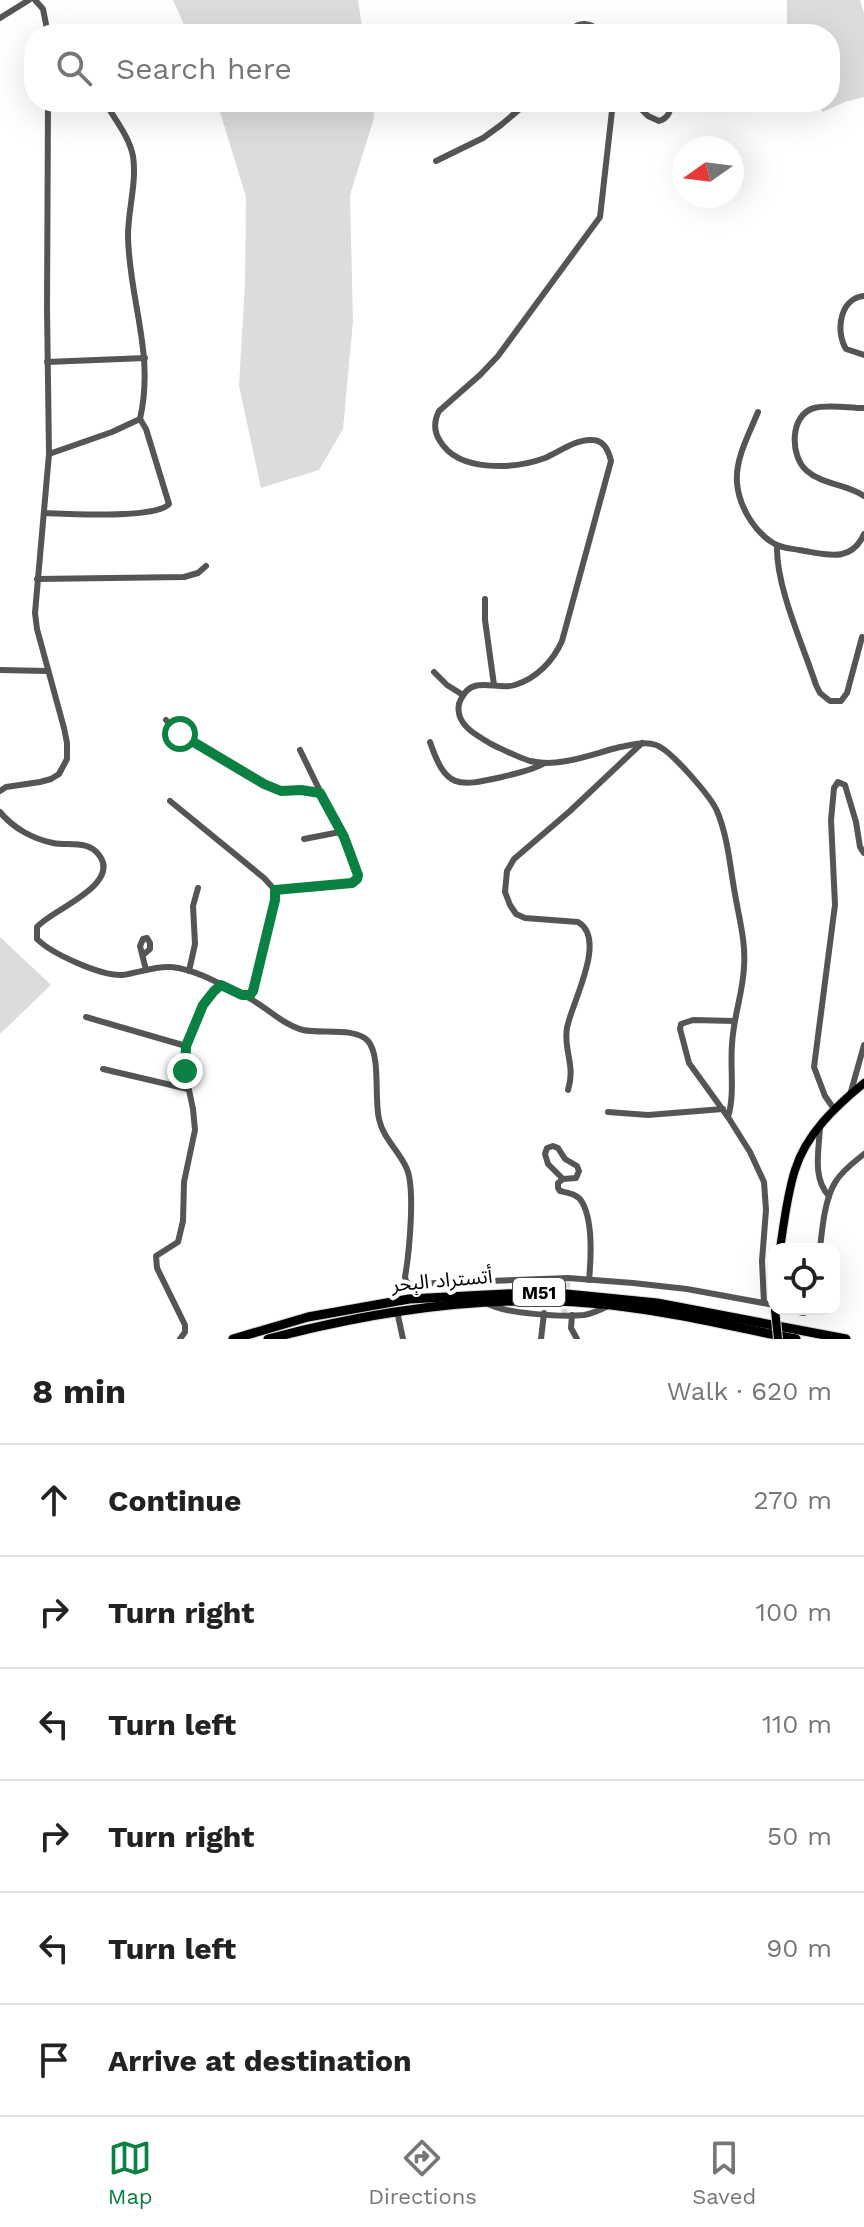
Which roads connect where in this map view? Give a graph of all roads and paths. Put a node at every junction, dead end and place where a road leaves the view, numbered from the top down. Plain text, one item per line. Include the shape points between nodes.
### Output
1 (32, 0) edge
2 (41, 0) edge
3 (43, 9) junction
4 (0, 18) edge
5 (48, 24) edge
6 (48, 112) edge
7 (111, 112) edge
8 (516, 112) edge
9 (612, 112) edge
10 (644, 112) edge
11 (670, 112) edge
12 (436, 161) dead end
13 (864, 296) edge
14 (864, 355) edge
15 (145, 358) junction
16 (47, 362) junction
17 (864, 408) edge
18 (758, 412) dead end
19 (140, 419) junction
20 (49, 454) junction
21 (864, 496) edge
22 (44, 513) junction
23 (864, 534) edge
24 (777, 546) junction
25 (206, 566) dead end
26 (37, 579) junction
27 (485, 599) dead end
28 (862, 637) edge
29 (0, 670) edge
30 (47, 671) junction
31 (434, 672) dead end
32 (494, 685) junction
33 (463, 695) junction
34 (166, 720) dead end
35 (430, 742) dead end
36 (642, 743) junction
37 (300, 750) dead end
38 (545, 763) junction
39 (310, 771) junction
40 (301, 790) junction
41 (0, 791) edge
42 (320, 793) junction
43 (170, 801) dead end
44 (0, 812) edge
45 (340, 832) junction
46 (304, 839) dead end
47 (864, 853) edge
48 (198, 888) dead end
49 (275, 890) junction
50 (143, 955) dead end
51 (146, 970) junction
52 (189, 971) junction
53 (221, 985) junction
54 (248, 996) junction
55 (86, 1017) dead end
56 (734, 1021) junction
57 (864, 1045) edge
58 (186, 1046) junction
59 (103, 1069) dead end
60 (864, 1083) edge
61 (188, 1089) junction
62 (568, 1090) dead end
63 (850, 1095) junction
64 (723, 1109) junction
65 (834, 1109) junction
66 (608, 1112) dead end
67 (728, 1117) junction
68 (820, 1125) junction
69 (864, 1154) edge
70 (563, 1179) junction
71 (829, 1196) junction
72 (781, 1243) edge
73 (821, 1243) edge
74 (589, 1280) junction
75 (486, 1282) junction
76 (637, 1283) junction
77 (473, 1294) junction
78 (626, 1299) junction
79 (642, 1301) junction
80 (487, 1303) junction
81 (764, 1303) junction
82 (609, 1304) junction
83 (768, 1305) edge
84 (397, 1311) junction
85 (544, 1313) junction
86 (572, 1315) junction
87 (775, 1315) edge
88 (743, 1329) junction
89 (180, 1339) edge
90 (233, 1339) edge
91 (268, 1339) edge
92 (403, 1339) edge
93 (541, 1339) edge
94 (577, 1339) edge
95 (775, 1339) edge
96 (796, 1339) edge
97 (846, 1339) edge

1 - 3 street
1 - 4 street
2 - 3 street
3 - 5 street
6 - 16 street
7 - 15 street via 132,153 135,172 128,234
8 - 12 street via 483,138
9 - 32 street via 600,217 498,356 436,419 441,443 468,461 525,464 594,439 610,454 557,651 548,665 526,680
10 - 11 street via 659,121
13 - 14 street via 849,302 840,328 846,349
15 - 16 street
15 - 19 street
16 - 20 street
17 - 21 street via 810,409 800,421 794,447 800,465 810,474
18 - 24 street via 740,459 738,486 751,521
19 - 20 street
19 - 22 street via 169,497 167,507 144,513
20 - 22 street
22 - 26 street
23 - 24 street via 857,546 838,555
24 - 28 street via 781,581 816,685 830,701 841,701 847,693
25 - 26 street via 184,577
26 - 30 street via 35,613
27 - 32 street
29 - 30 street
30 - 41 street via 67,743 64,767 51,779
31 - 33 street
32 - 33 street via 476,684
33 - 38 street via 460,717 470,731 532,762
34 - 40 street via 180,734 264,784 281,791
35 - 38 street via 445,774 465,784
36 - 38 street
36 - 56 street via 655,745 674,759 721,821 743,936 744,967
36 - 62 street via 507,871 505,892 516,914 578,922 587,932 587,968 567,1029 572,1069
37 - 39 street
39 - 40 street
39 - 42 street
40 - 42 street
42 - 45 street
43 - 49 street
44 - 51 street via 33,837 90,847 103,862 91,889 40,923 40,942 108,973
45 - 46 street
45 - 49 street via 358,875 355,881
47 - 65 street via 845,785 838,782 831,820 835,905 814,1067
48 - 52 street
49 - 54 street
50 - 51 street
51 - 52 street
52 - 53 street
53 - 54 street
53 - 58 street via 203,1005
54 - 75 street via 298,1028 360,1035 368,1041 374,1055 378,1119 409,1176 406,1281
55 - 58 street
56 - 64 street via 693,1020 680,1026 689,1063
56 - 67 street
57 - 63 street
58 - 61 street
59 - 61 street
60 - 63 main road
61 - 89 street via 195,1130 181,1234 155,1262 185,1325
63 - 65 main road
64 - 66 street via 648,1115
64 - 67 street
65 - 68 main road
67 - 81 street via 766,1188
68 - 71 street via 819,1180
68 - 72 main road via 795,1171
69 - 71 street via 838,1177
70 - 70 street via 576,1178 577,1166 558,1148 549,1147 545,1158
70 - 74 street via 560,1191 582,1202 592,1254
71 - 73 street
74 - 75 street
74 - 76 street
75 - 77 street
76 - 78 street
76 - 79 street
76 - 81 street
77 - 78 highway, أتستراد البحر / M51 via 546,1292
77 - 90 highway, أتستراد البحر / M51 via 332,1312
78 - 79 highway, أتستراد البحر / M51
79 - 97 highway, أتستراد البحر / M51
80 - 82 highway, أتستراد البحر / M51
80 - 84 highway, أتستراد البحر / M51
80 - 85 street via 505,1311
81 - 83 street
82 - 86 street
82 - 88 highway, أتستراد البحر / M51
84 - 91 highway, أتستراد البحر / M51
84 - 92 street
85 - 86 street
85 - 93 street
86 - 94 street
87 - 95 main road, bridge
88 - 95 highway
88 - 96 highway, أتستراد البحر / M51

